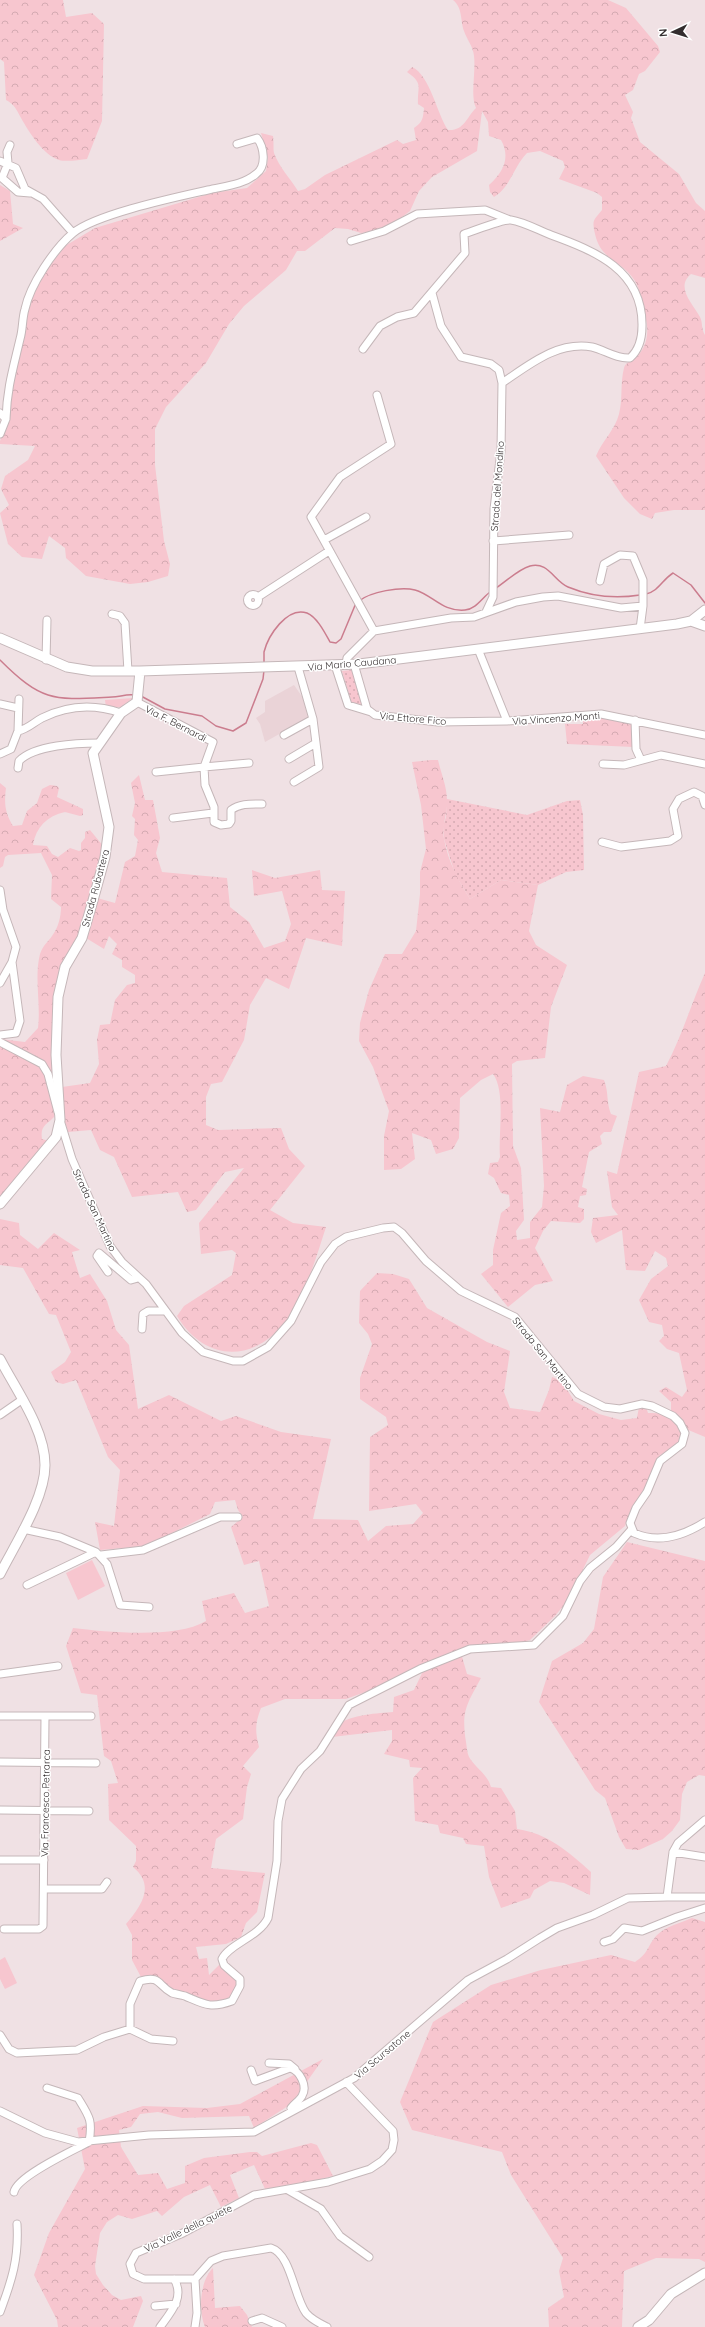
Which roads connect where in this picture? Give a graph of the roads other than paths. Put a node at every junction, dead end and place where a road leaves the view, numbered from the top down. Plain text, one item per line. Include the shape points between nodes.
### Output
1 (237, 144) dead end
2 (10, 145) dead end
3 (3, 162) edge
4 (30, 193) junction
5 (510, 220) junction
6 (73, 233) junction
7 (351, 241) dead end
8 (432, 293) junction
9 (363, 349) dead end
10 (502, 383) junction
11 (377, 395) dead end
12 (0, 413) edge
13 (6, 419) junction
14 (0, 434) edge
15 (366, 517) dead end
16 (569, 535) dead end
17 (324, 540) junction
18 (493, 541) junction
19 (329, 551) junction
20 (600, 580) dead end
21 (258, 597) dead end
22 (643, 606) junction
23 (705, 610) edge
24 (486, 612) junction
25 (112, 614) dead end
26 (47, 620) dead end
27 (691, 621) junction
28 (705, 626) edge
29 (640, 629) junction
30 (374, 631) junction
31 (0, 638) edge
32 (478, 649) junction
33 (46, 660) junction
34 (350, 664) junction
35 (335, 665) junction
36 (298, 667) junction
37 (128, 671) junction
38 (140, 671) junction
39 (138, 697) junction
40 (19, 699) dead end
41 (0, 704) edge
42 (18, 708) junction
43 (121, 713) junction
44 (373, 713) junction
45 (313, 719) junction
46 (634, 720) junction
47 (507, 721) junction
48 (18, 731) junction
49 (284, 735) dead end
50 (705, 735) edge
51 (99, 742) junction
52 (316, 743) junction
53 (0, 754) edge
54 (289, 758) dead end
55 (641, 760) junction
56 (249, 763) dead end
57 (603, 764) dead end
58 (705, 764) edge
59 (204, 767) junction
60 (18, 768) dead end
61 (156, 772) dead end
62 (294, 782) dead end
63 (262, 804) dead end
64 (705, 805) edge
65 (212, 813) junction
66 (173, 818) dead end
67 (602, 842) dead end
68 (0, 890) edge
69 (12, 962) junction
70 (0, 983) edge
71 (0, 1035) edge
72 (0, 1042) edge
73 (60, 1117) junction
74 (0, 1204) edge
75 (108, 1272) dead end
76 (138, 1278) junction
77 (165, 1311) junction
78 (142, 1329) dead end
79 (0, 1359) edge
80 (23, 1399) junction
81 (0, 1415) edge
82 (238, 1517) dead end
83 (705, 1522) edge
84 (23, 1529) junction
85 (631, 1530) junction
86 (98, 1553) junction
87 (0, 1574) edge
88 (27, 1585) dead end
89 (149, 1607) dead end
90 (58, 1666) dead end
91 (0, 1674) edge
92 (0, 1716) edge
93 (91, 1716) dead end
94 (45, 1717) junction
95 (0, 1762) edge
96 (45, 1762) junction
97 (96, 1763) dead end
98 (0, 1810) edge
99 (45, 1810) junction
100 (89, 1811) dead end
101 (705, 1820) edge
102 (673, 1852) junction
103 (705, 1857) edge
104 (0, 1860) edge
105 (44, 1860) junction
106 (108, 1882) dead end
107 (44, 1889) junction
108 (667, 1897) junction
109 (704, 1898) edge
110 (705, 1908) edge
111 (4, 1929) dead end
112 (604, 1942) dead end
113 (130, 2029) junction
114 (0, 2035) edge
115 (173, 2041) dead end
116 (269, 2063) dead end
117 (295, 2069) junction
118 (251, 2070) dead end
119 (346, 2082) junction
120 (47, 2088) dead end
121 (0, 2111) edge
122 (287, 2113) junction
123 (89, 2142) junction
124 (288, 2190) junction
125 (14, 2192) dead end
126 (17, 2224) dead end
127 (369, 2257) dead end
128 (705, 2273) edge
129 (174, 2279) junction
130 (195, 2280) junction
131 (176, 2304) junction
132 (155, 2306) dead end
133 (0, 2312) edge
134 (252, 2321) dead end
135 (160, 2327) edge
136 (195, 2327) edge
137 (282, 2327) edge
138 (327, 2327) edge
139 (638, 2327) edge

1 - 6 street via 257,138 263,150 264,157 258,173 243,183 120,213 88,224
2 - 3 street
3 - 4 street via 16,168 25,189
3 - 4 street via 2,178 18,192
4 - 6 street via 43,199
5 - 7 street via 485,210 417,214 384,231
5 - 8 street via 464,234 464,253
5 - 10 street via 592,250 615,266 630,280 642,316 642,335 636,352 630,358 622,359 591,347 555,350
6 - 13 street via 51,257 25,308 6,393
8 - 9 street via 414,313 397,317 380,326
8 - 10 street, Strada del Mondino via 441,326 461,357 491,364 499,370
10 - 18 street, Strada del Mondino via 501,451 494,501
11 - 17 street via 391,444 340,477 311,517
12 - 13 street
13 - 14 street
15 - 17 street
16 - 18 street
17 - 19 street
18 - 24 street, Strada del Mondino via 493,595
19 - 21 street
19 - 30 street
20 - 22 street via 604,564 620,555 633,556 643,580
22 - 24 street via 621,608 558,596 516,602
22 - 29 street
23 - 27 street, Via Mario Caudana
24 - 30 street via 474,617 451,618
25 - 37 street via 120,616 125,623
26 - 33 street
27 - 28 street
27 - 29 street, Via Mario Caudana
29 - 32 street, Via Mario Caudana
30 - 34 street via 347,658
31 - 33 street, Via Mario Caudana
32 - 34 street, Via Mario Caudana
32 - 47 street, Via Vincenzo Monti
33 - 37 street, Via Mario Caudana via 79,670
34 - 35 street, Via Mario Caudana
34 - 44 street, Via Ettore Fico via 367,709
35 - 36 street, Via Mario Caudana
35 - 44 street via 348,705
36 - 38 street, Via Mario Caudana
36 - 45 street
37 - 38 street, Via Mario Caudana
38 - 39 street
39 - 43 street, Strada Rubattera
39 - 59 street, Via F. Bernardi via 213,742
40 - 42 street
41 - 42 street
42 - 48 street
43 - 48 street via 111,709 75,707 41,718
43 - 51 street, Strada Rubattera
44 - 47 street, Via Ettore Fico via 438,722
45 - 49 street
45 - 52 street
46 - 47 street, Via Vincenzo Monti via 601,714
46 - 50 street, Via Vincenzo Monti
46 - 55 street via 636,749
48 - 53 street via 11,749
51 - 60 street via 33,752 19,761
51 - 73 street, Strada Rubattera via 93,758 109,818 107,844 82,938 65,967 60,990 56,1055
52 - 54 street
52 - 62 street via 319,767
55 - 57 street via 624,765
55 - 58 street via 661,755
56 - 59 street
59 - 61 street
59 - 65 street, Via F. Bernardi via 205,785 214,807
63 - 65 street via 245,804 234,808 231,810 231,821 228,824 216,824
64 - 67 street via 702,796 694,792 680,799 673,809 678,836 670,841 621,848
65 - 66 street
68 - 69 street via 3,910 15,942
69 - 70 street
69 - 71 street via 20,1022 16,1033
72 - 73 street, Strada San Martino via 42,1064 48,1074
73 - 74 street, Strada Rubattera via 56,1137 50,1146
73 - 76 street, Strada San Martino via 72,1159 110,1246
75 - 76 street via 98,1260 99,1253 130,1280
76 - 77 street, Strada San Martino via 146,1284
77 - 78 street via 148,1311 143,1314
77 - 85 street, Strada San Martino via 182,1333 203,1352 233,1361 243,1361 268,1347 279,1337 291,1320 321,1262 335,1244 346,1236 394,1227 426,1261 461,1291 515,1317 578,1394 613,1409 642,1404 652,1406 673,1416 680,1423 685,1433 682,1444 660,1461 647,1492 636,1508 630,1523
79 - 80 street
80 - 81 street
80 - 84 street via 42,1447 45,1464 39,1495
82 - 86 street via 220,1517 143,1550
83 - 85 street via 685,1534 671,1538 638,1535
84 - 86 street via 60,1537
84 - 87 street
85 - 113 street via 616,1547 590,1568 580,1581 563,1616 534,1645 470,1649 420,1669 349,1705 320,1751 300,1769 282,1799 278,1821 277,1861 268,1918 264,1925 237,1947 226,1952 222,1959 224,1965 240,1979 240,1986 232,2001 207,2006 172,1992 157,1979 147,1979 140,1981 130,2004
86 - 88 street
86 - 89 street via 106,1564 120,1605
90 - 91 street
92 - 94 street
93 - 94 street
94 - 96 street, Via Francesco Petrarca
95 - 96 street
96 - 97 street
96 - 99 street, Via Francesco Petrarca
98 - 99 street
99 - 100 street
99 - 105 street, Via Francesco Petrarca
101 - 102 street via 678,1843
102 - 103 street
102 - 108 street
104 - 105 street
105 - 107 street, Via Francesco Petrarca
106 - 107 street via 102,1889
107 - 111 street, Via Francesco Petrarca via 42,1928
108 - 109 street, Via Scursatone
108 - 119 street, Via Scursatone via 628,1898 557,1928 468,1980
110 - 112 street via 642,1931 624,1928 613,1939
113 - 114 street via 104,2037 77,2050 61,2052 17,2053 9,2049
113 - 115 street via 151,2038
116 - 117 street via 289,2064
117 - 118 street via 290,2068 255,2081
117 - 122 street via 302,2079 302,2096
119 - 122 street, Via Scursatone
119 - 124 street, Via Valle della quiete via 393,2131 392,2150 370,2169 328,2182
120 - 123 street via 78,2098 92,2124
121 - 123 street, Via Scursatone via 60,2138
122 - 123 street, Via Scursatone via 254,2132 149,2135
123 - 125 street via 56,2158 23,2181
124 - 127 street via 321,2209 340,2236
124 - 129 street, Via Valle della quiete via 254,2195 183,2233 136,2253 132,2258 130,2268 138,2277
126 - 133 street via 18,2248 12,2277
128 - 139 street via 671,2294 649,2320
129 - 130 street, Via Valle della quiete
129 - 131 street via 177,2284
130 - 136 street
130 - 138 street via 211,2261 223,2256 271,2248 278,2250 306,2312 313,2320
131 - 132 street
131 - 135 street
134 - 137 street via 262,2318

